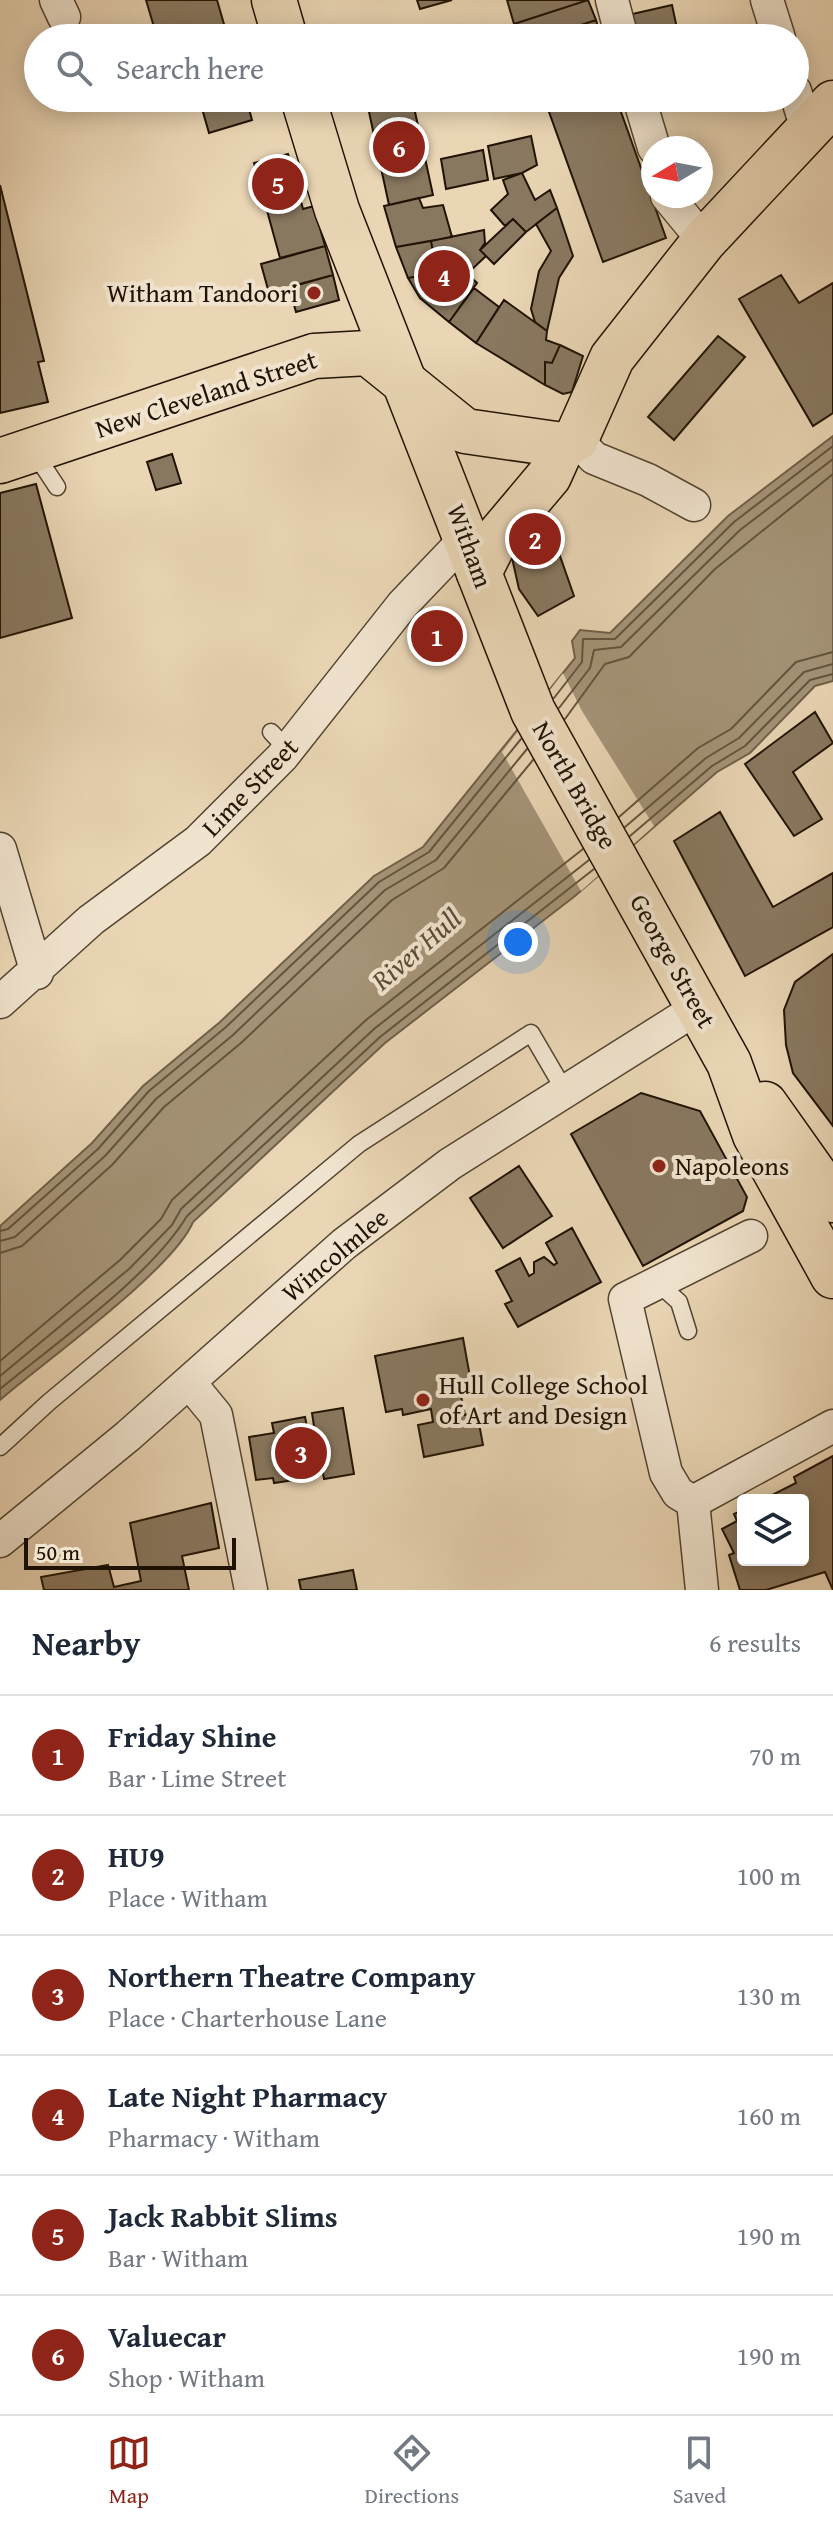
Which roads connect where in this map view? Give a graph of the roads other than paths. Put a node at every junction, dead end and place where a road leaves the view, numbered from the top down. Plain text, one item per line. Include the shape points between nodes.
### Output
1 (274, 0) edge
2 (301, 0) edge
3 (612, 0) edge
4 (767, 0) edge
5 (281, 24) edge
6 (307, 24) edge
7 (618, 24) edge
8 (775, 24) edge
9 (307, 112) edge
10 (331, 112) edge
11 (643, 112) edge
12 (820, 118) edge
13 (650, 136) edge
14 (677, 208) edge
15 (704, 241) junction
16 (407, 381) junction
17 (569, 442) junction
18 (17, 456) edge
19 (57, 487) dead end
20 (694, 505) dead end
21 (473, 555) junction
22 (533, 711) joint
23 (0, 849) edge
24 (617, 859) joint
25 (37, 973) junction
26 (0, 1002) edge
27 (699, 1007) junction
28 (729, 1063) junction
29 (566, 1093) junction
30 (833, 1200) edge
31 (751, 1236) dead end
32 (833, 1276) edge
33 (658, 1283) junction
34 (688, 1331) dead end
35 (189, 1382) junction
36 (833, 1426) edge
37 (0, 1447) edge
38 (693, 1502) junction
39 (0, 1541) edge
40 (251, 1590) edge
41 (702, 1590) edge

1 - 5 main road
2 - 6 main road
3 - 7 street
4 - 8 street
9 - 16 main road, Witham via 337,210
10 - 16 main road, Witham
11 - 13 street
12 - 15 main road
14 - 15 street
15 - 17 main road via 612,358
16 - 17 main road, New Cleveland Street via 465,431
16 - 18 main road, New Cleveland Street via 368,353 314,356
16 - 21 main road, Witham
17 - 20 street
17 - 21 main road via 549,476 496,539
18 - 19 lane
21 - 22 main road, Witham
21 - 25 street, Lime Street via 403,604 348,677 279,741 198,841 91,920
22 - 24 main road, North Bridge
23 - 25 street
24 - 27 main road, George Street
25 - 26 street, Lime Street
27 - 28 main road, George Street
27 - 29 street, Wincolmlee
28 - 30 main road, George Street via 781,1122
28 - 32 main road, George Street via 755,1135
29 - 35 street, Wincolmlee via 450,1164 344,1244
29 - 37 lane via 531,1033 359,1144
31 - 33 street
33 - 34 lane via 679,1302
33 - 38 street via 625,1299 666,1473 678,1493
35 - 39 street, Wincolmlee
35 - 40 street via 216,1415
36 - 38 street
38 - 41 street

